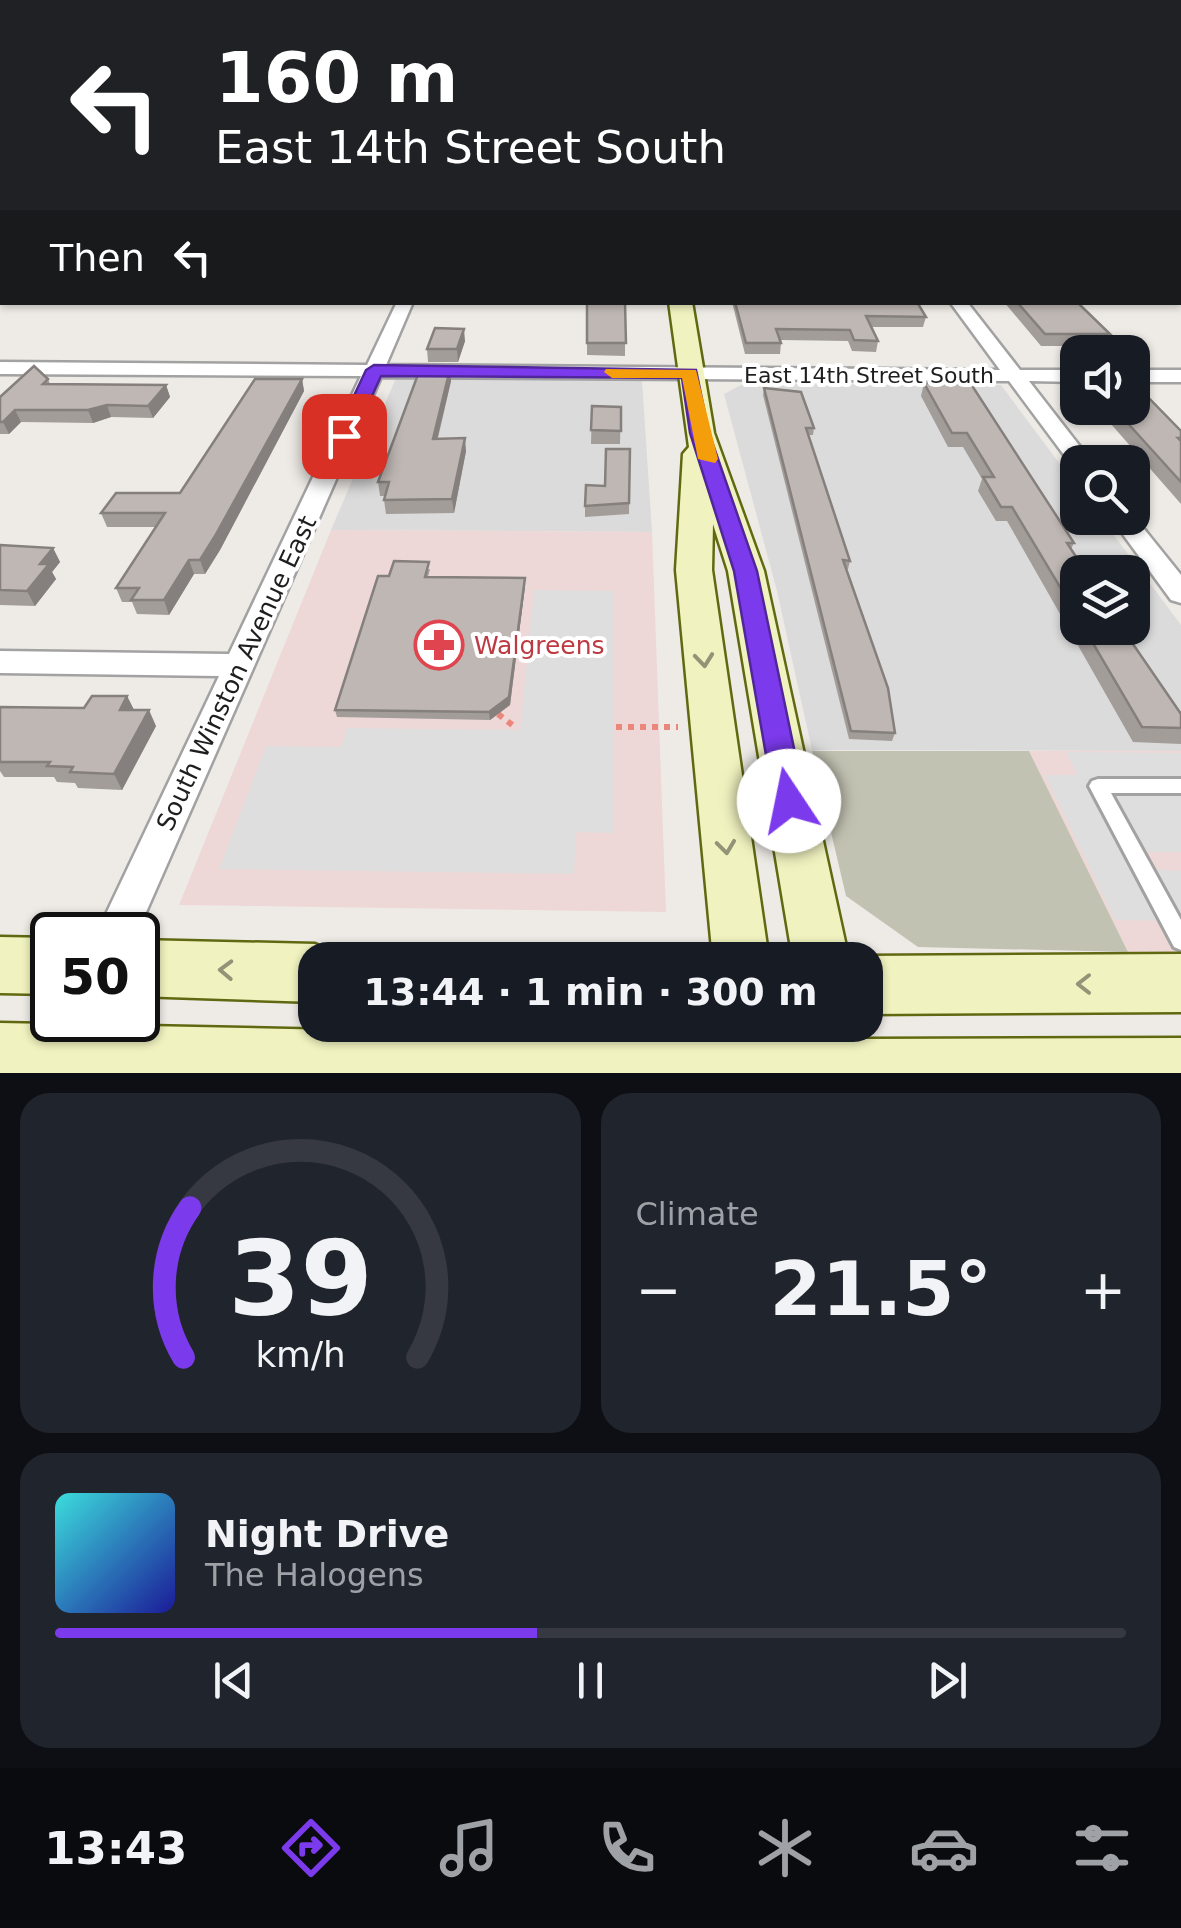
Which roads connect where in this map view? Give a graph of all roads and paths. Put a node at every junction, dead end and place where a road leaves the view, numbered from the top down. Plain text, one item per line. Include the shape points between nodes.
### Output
1 (404, 305) edge
2 (680, 305) edge
3 (960, 305) edge
4 (0, 368) edge
5 (374, 370) junction
6 (690, 373) junction
7 (1014, 376) junction
8 (1060, 376) edge
9 (1150, 376) edge
10 (1181, 376) edge
11 (699, 433) junction
12 (1068, 445) edge
13 (1136, 535) edge
14 (694, 570) junction
15 (746, 571) junction
16 (1181, 594) edge
17 (0, 662) edge
18 (239, 666) junction
19 (498, 714) edge
20 (514, 726) dead end
21 (616, 727) dead end
22 (690, 727) dead end
23 (1181, 786) edge
24 (127, 912) edge
25 (1181, 940) edge
26 (738, 942) edge
27 (818, 942) edge
28 (0, 966) edge
29 (30, 966) edge
30 (160, 968) edge
31 (298, 972) edge
32 (1181, 984) edge
33 (883, 985) edge
34 (160, 1040) edge
35 (49, 1042) edge
36 (0, 1054) edge
37 (750, 1056) edge
38 (838, 1056) edge
39 (1181, 1069) edge
40 (1119, 1071) edge

1 - 5 street, South Winston Avenue East
2 - 6 main road
3 - 7 street
4 - 5 street, East 14th Street South
5 - 6 street, East 14th Street South
5 - 18 street, South Winston Avenue East
6 - 7 street, East 14th Street South
6 - 11 main road
7 - 8 street, East 14th Street South
7 - 12 street
9 - 10 street
11 - 14 main road
11 - 15 main road
13 - 16 street
14 - 15 main road
14 -> 26 main road
15 - 27 main road
17 - 18 street
18 - 24 street, South Winston Avenue East
19 - 20 path
21 - 22 path
23 - 25 lane via 1098,786
28 - 29 main road
31 -> 30 main road
32 -> 33 main road
34 - 37 main road
35 - 36 main road
37 - 38 main road
38 - 40 main road
39 - 40 main road

